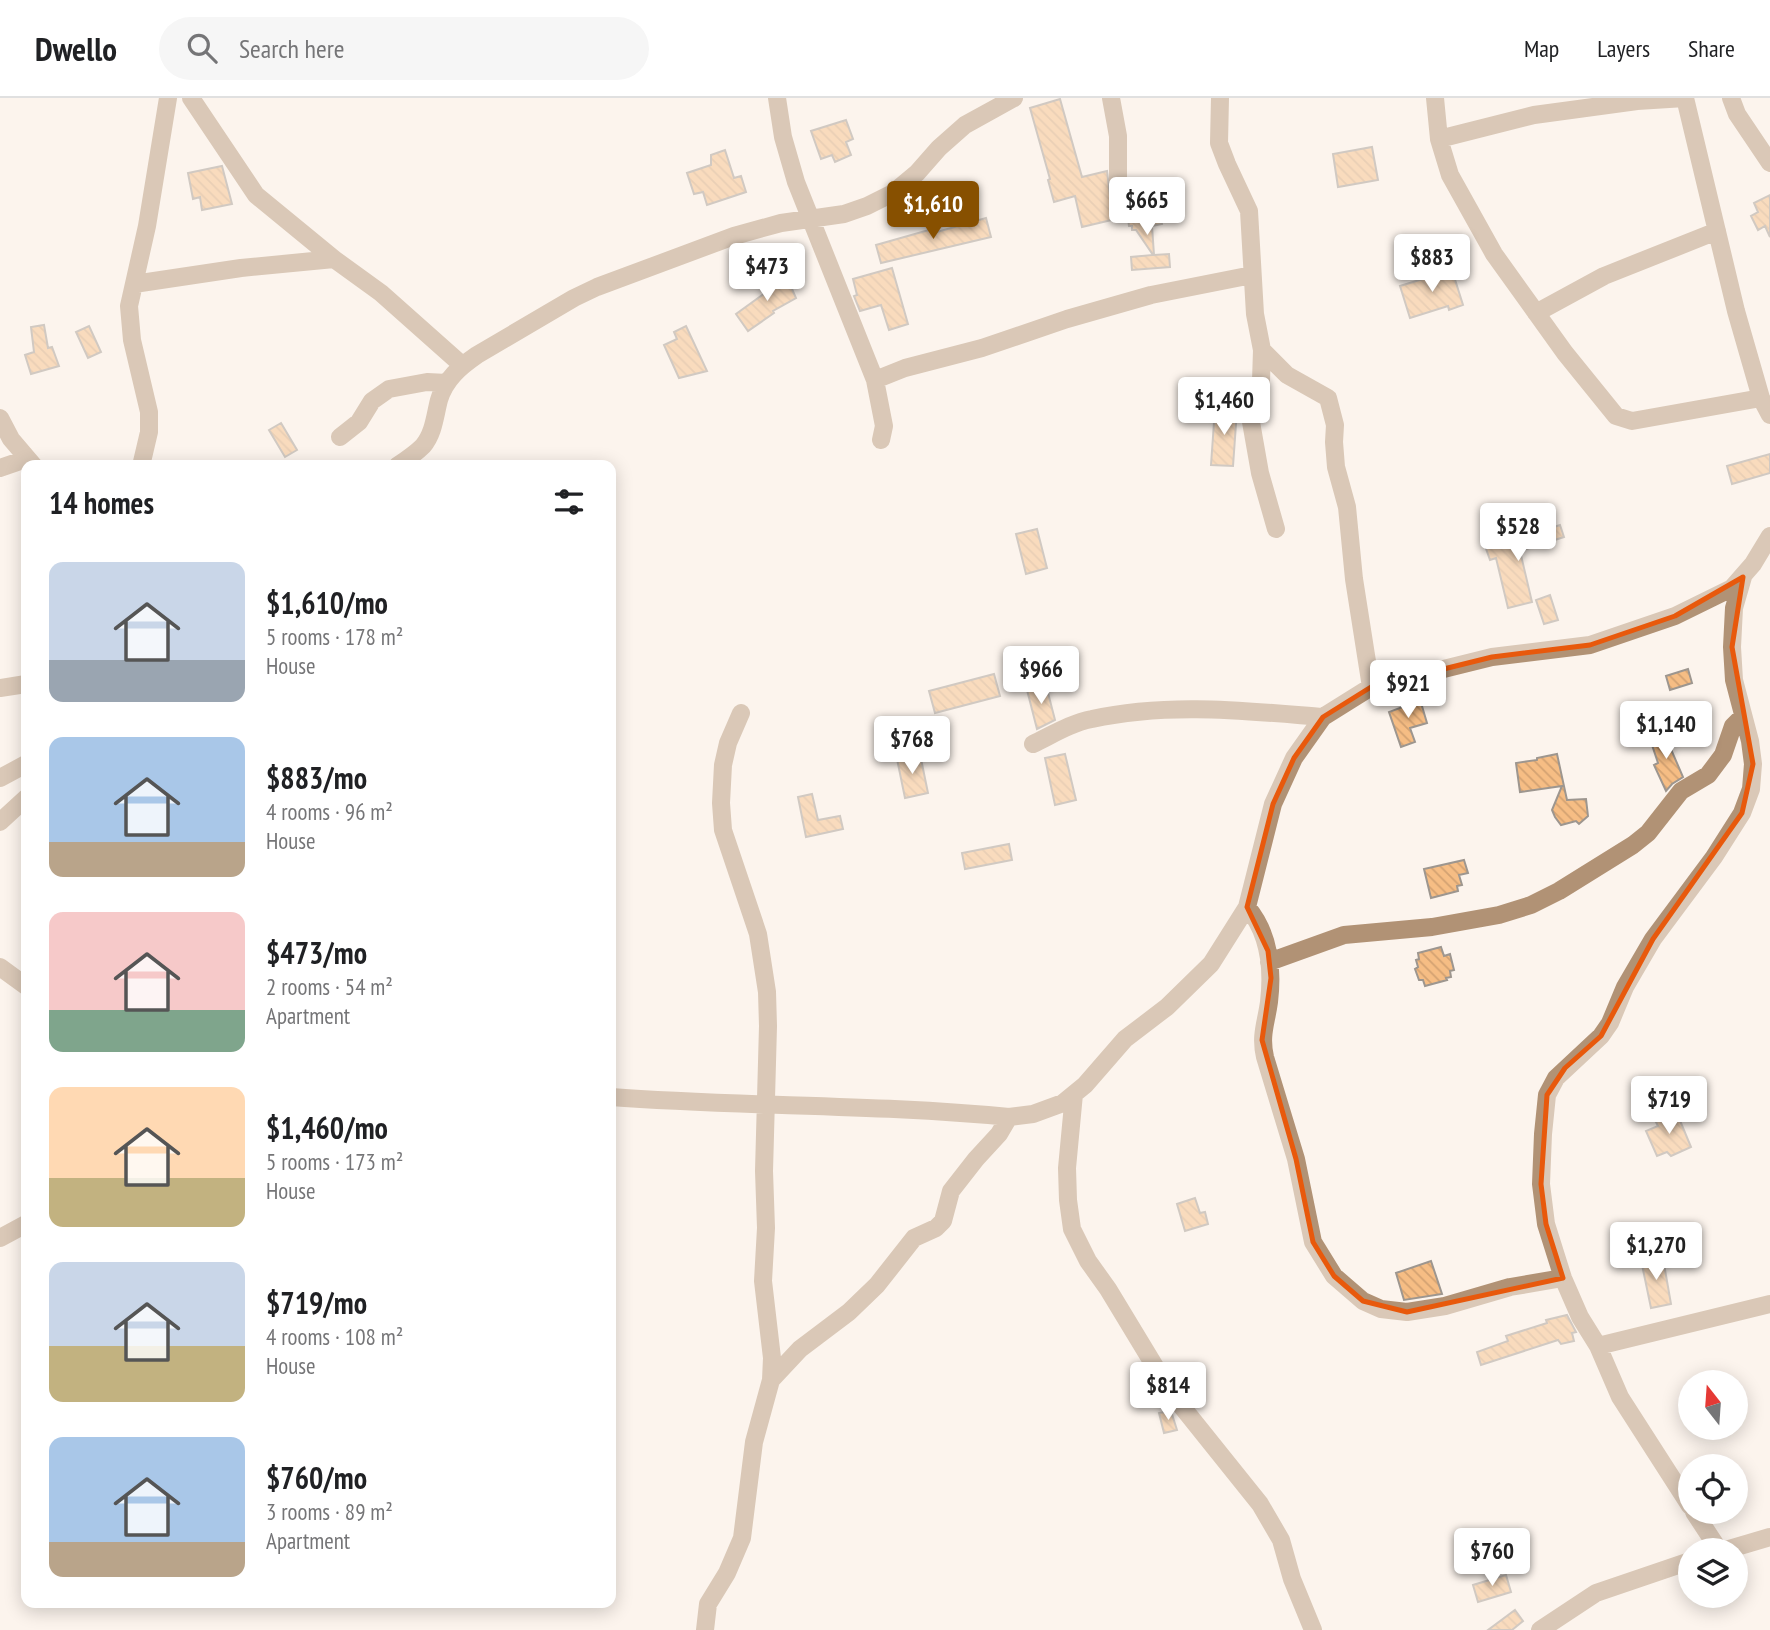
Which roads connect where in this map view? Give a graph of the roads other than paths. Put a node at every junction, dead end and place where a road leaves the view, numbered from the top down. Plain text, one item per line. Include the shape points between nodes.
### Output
1 (169, 98) edge
2 (191, 98) edge
3 (777, 98) edge
4 (1111, 98) edge
5 (1220, 98) edge
6 (1435, 98) edge
7 (1685, 98) edge
8 (1731, 98) edge
9 (1009, 99) edge
10 (1439, 139) junction
11 (1770, 163) edge
12 (1122, 200) dead end
13 (811, 219) junction
14 (1717, 232) junction
15 (334, 259) junction
16 (1252, 275) junction
17 (134, 284) junction
18 (1536, 313) junction
19 (1262, 350) junction
20 (462, 365) junction
21 (875, 380) junction
22 (447, 383) junction
23 (1763, 393) edge
24 (1770, 415) edge
25 (0, 418) edge
26 (340, 437) dead end
27 (881, 440) dead end
28 (28, 460) edge
29 (142, 460) edge
30 (405, 460) edge
31 (21, 464) edge
32 (0, 468) edge
33 (1276, 529) dead end
34 (1770, 536) edge
35 (1743, 577) junction
36 (21, 685) edge
37 (1371, 687) junction
38 (0, 688) edge
39 (741, 713) dead end
40 (1743, 716) junction
41 (1323, 717) junction
42 (1033, 744) dead end
43 (21, 767) edge
44 (0, 778) edge
45 (21, 803) edge
46 (0, 822) edge
47 (1247, 906) junction
48 (1269, 962) junction
49 (0, 967) edge
50 (21, 982) edge
51 (1074, 1094) junction
52 (616, 1097) edge
53 (767, 1106) junction
54 (1009, 1117) junction
55 (21, 1227) edge
56 (0, 1238) edge
57 (1563, 1278) junction
58 (1770, 1304) edge
59 (1598, 1346) junction
60 (771, 1380) junction
61 (1678, 1487) edge
62 (1770, 1537) edge
63 (1748, 1544) edge
64 (1678, 1565) edge
65 (705, 1630) edge
66 (1313, 1630) edge
67 (1540, 1630) edge

1 - 17 street
2 - 15 street via 256,195
3 - 13 street via 786,148
4 - 12 street
5 - 16 street via 1219,143 1248,211
6 - 10 street
7 - 10 street via 1534,115
7 - 14 street
8 - 11 street
9 - 13 street via 965,125 894,192 844,214
10 - 18 street via 1450,175 1494,254
13 - 20 street via 734,236 597,287
13 - 21 street
14 - 18 street via 1604,276
14 - 23 street
15 - 17 street
15 - 20 street via 381,293
16 - 19 street
16 - 21 street via 1151,295
17 - 29 street via 130,321 149,412
18 - 23 street via 1616,416 1632,421
19 - 33 street via 1261,382 1251,422
19 - 37 street via 1287,375 1328,398 1332,409 1336,467 1348,507
20 - 22 street
21 - 27 street via 884,426
22 - 26 street via 389,390 372,401 359,422
22 - 30 street via 424,445
23 - 24 street
25 - 28 street
31 - 32 street
34 - 35 street
35 - 37 street via 1732,588 1675,616 1590,645 1492,657
35 - 40 street via 1734,608 1732,647
36 - 38 street
37 - 41 street
39 - 53 street via 725,754 721,803 723,830 764,965
40 - 48 street via 1732,726 1723,755 1708,775 1681,791 1636,842 1559,891 1499,915 1344,935
40 - 57 street via 1753,764 1751,789 1742,813 1653,939 1610,1023 1565,1068 1547,1095 1541,1184 1546,1224
41 - 42 street via 1173,709 1091,719
41 - 47 street via 1294,758 1273,804
43 - 44 street
45 - 46 street
47 - 48 street via 1257,919
47 - 51 street via 1199,977 1125,1039
48 - 57 street via 1269,1002 1262,1040 1265,1057 1296,1159 1313,1242 1334,1276 1363,1301 1407,1312
49 - 50 street
51 - 54 street via 1033,1114
51 - 66 street via 1067,1168 1072,1229 1171,1392 1260,1504 1281,1540
52 - 53 street
53 - 54 street via 856,1106
53 - 60 street via 763,1281
54 - 60 street via 951,1191 936,1228 906,1245 877,1285 800,1349
55 - 56 street
57 - 59 street
58 - 59 street
59 - 61 street via 1620,1397
60 - 65 street via 754,1442 742,1538 708,1604
62 - 63 street
64 - 67 street via 1596,1593

